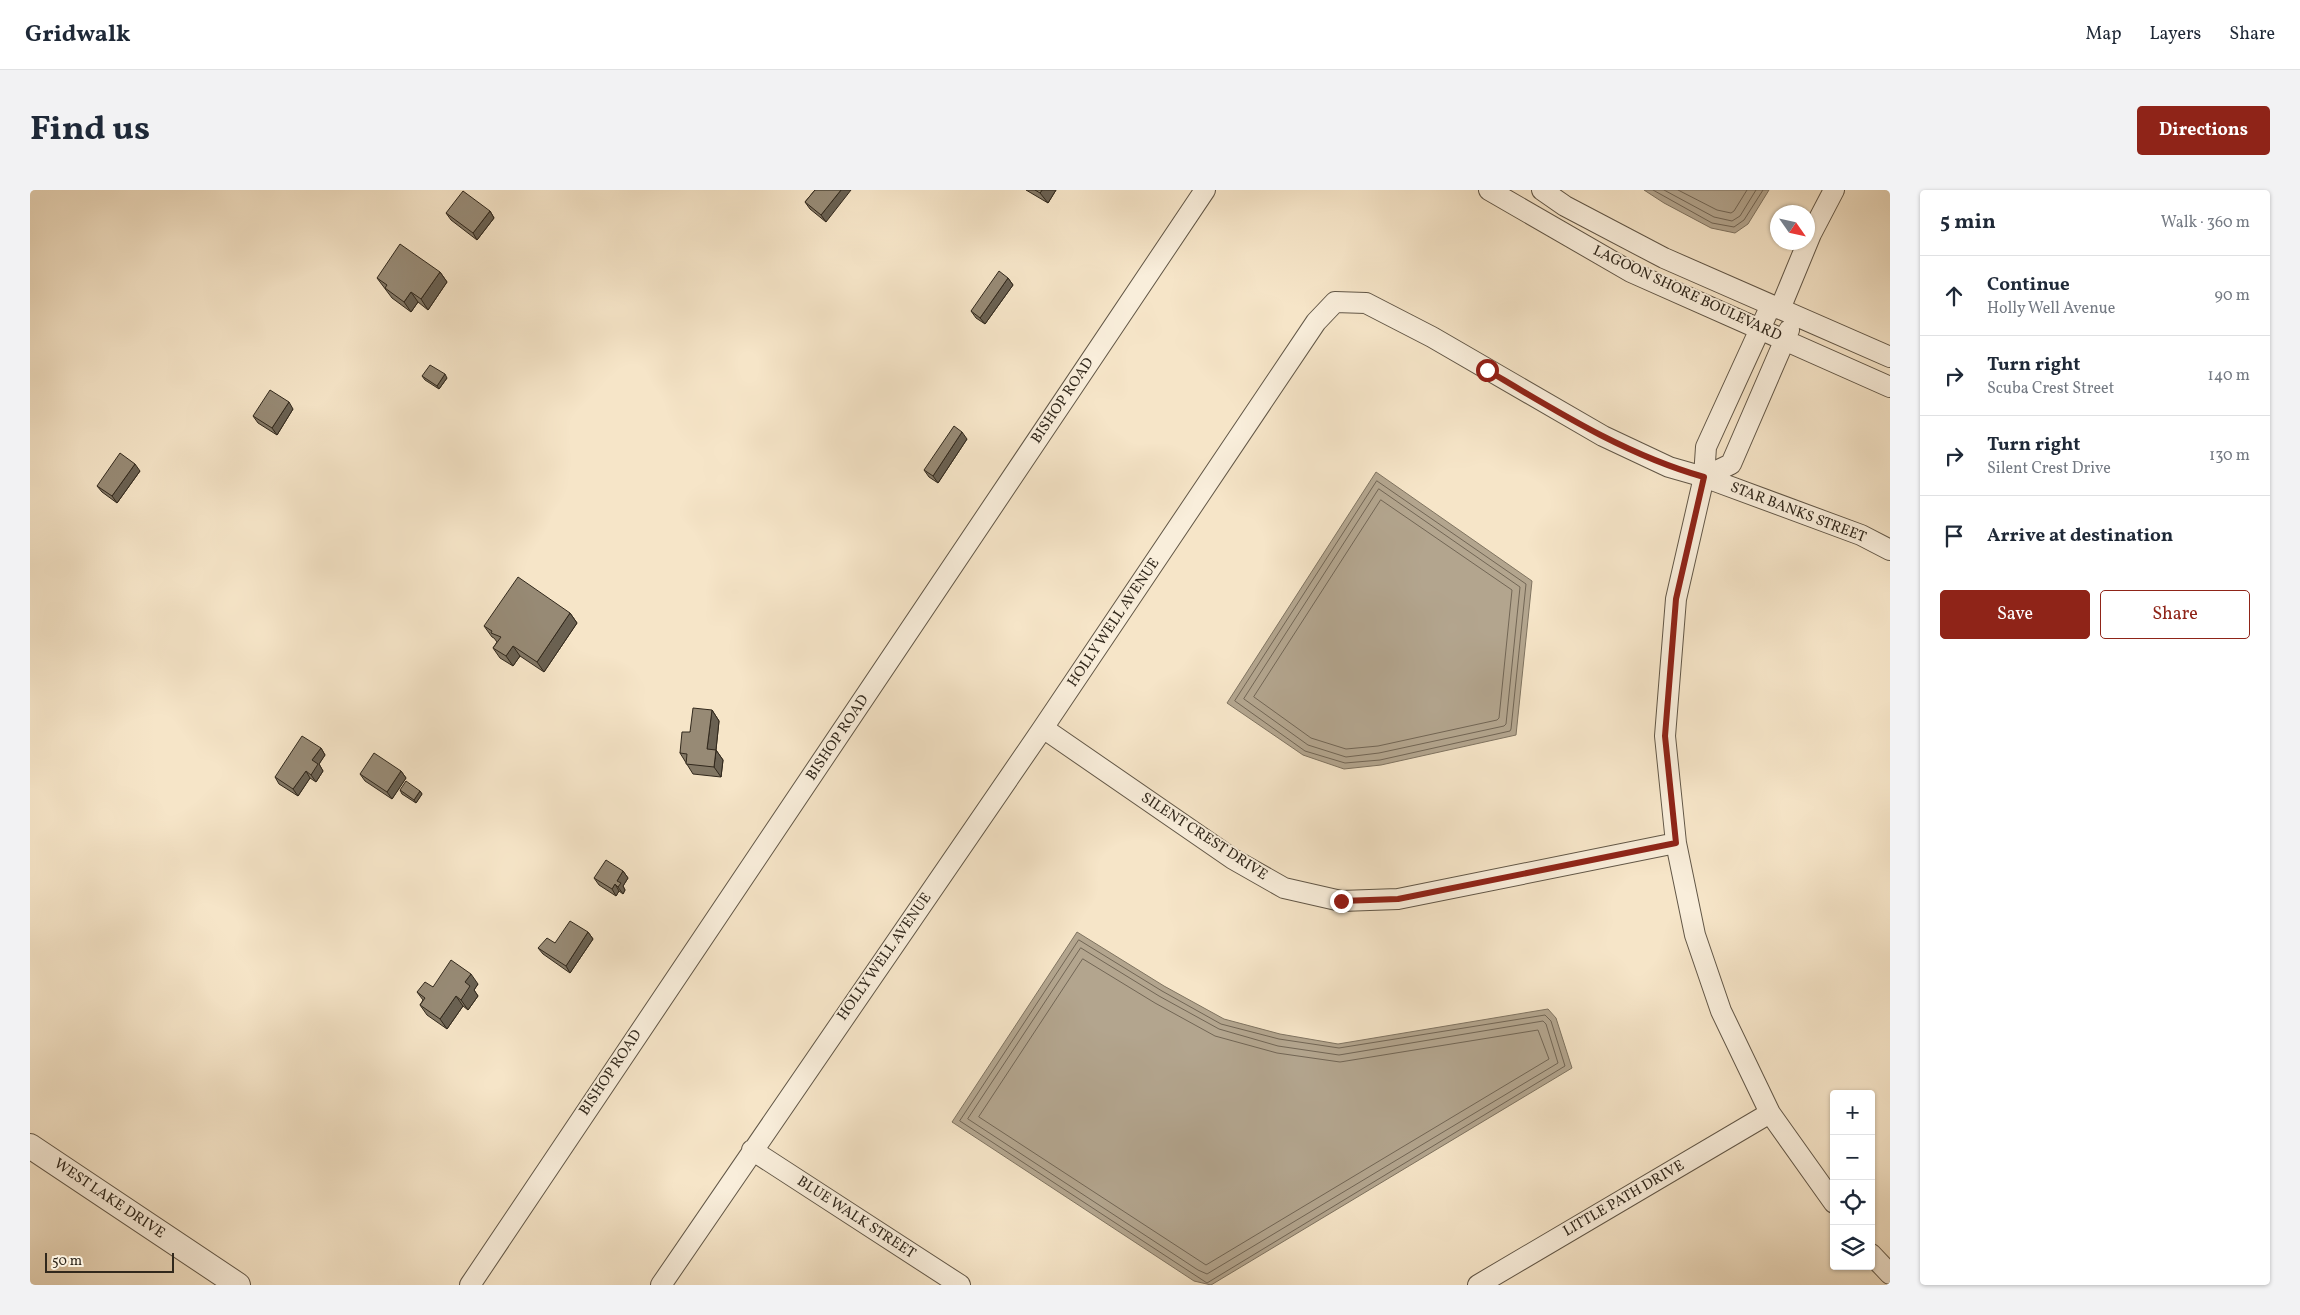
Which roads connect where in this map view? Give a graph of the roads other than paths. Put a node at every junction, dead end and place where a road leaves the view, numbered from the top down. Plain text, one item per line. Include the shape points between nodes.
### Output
1 (1206, 190) edge
2 (1489, 190) edge
3 (1542, 190) edge
4 (1834, 190) edge
5 (1782, 310) junction
6 (1760, 330) junction
7 (1784, 341) junction
8 (1890, 357) edge
9 (1890, 387) edge
10 (1704, 477) junction
11 (1890, 550) edge
12 (1043, 728) junction
13 (1676, 843) junction
14 (1770, 1113) junction
15 (30, 1146) edge
16 (752, 1150) junction
17 (1830, 1197) edge
18 (1875, 1258) edge
19 (1890, 1274) edge
20 (238, 1285) edge
21 (470, 1285) edge
22 (661, 1285) edge
23 (960, 1285) edge
24 (1478, 1285) edge

1 - 21 street, BISHOP ROAD
2 - 6 street, LAGOON SHORE BOULEVARD via 1631,272
3 - 5 street, LAGOON SHORE BOULEVARD via 1565,206 1664,258
4 - 5 street via 1811,234
5 - 6 street
5 - 7 street
5 - 8 street, LAGOON SHORE BOULEVARD
6 - 7 street, LAGOON SHORE BOULEVARD
6 - 10 street via 1706,447
7 - 9 street, LAGOON SHORE BOULEVARD
7 - 10 street via 1731,464
10 - 11 street, STAR BANKS STREET via 1861,535
10 - 12 street, HOLLY WELL AVENUE via 1669,467 1603,436 1432,337 1366,303 1335,302 1316,322
10 - 13 street via 1676,599 1665,736
12 - 13 street, SILENT CREST DRIVE via 1233,859 1284,888 1341,901 1398,899
12 - 16 street, HOLLY WELL AVENUE
13 - 14 street via 1695,934 1718,1002
14 - 17 street
14 - 24 street, LITTLE PATH DRIVE
15 - 20 street, WEST LAKE DRIVE
16 - 22 street, HOLLY WELL AVENUE
16 - 23 street, BLUE WALK STREET
18 - 19 street

